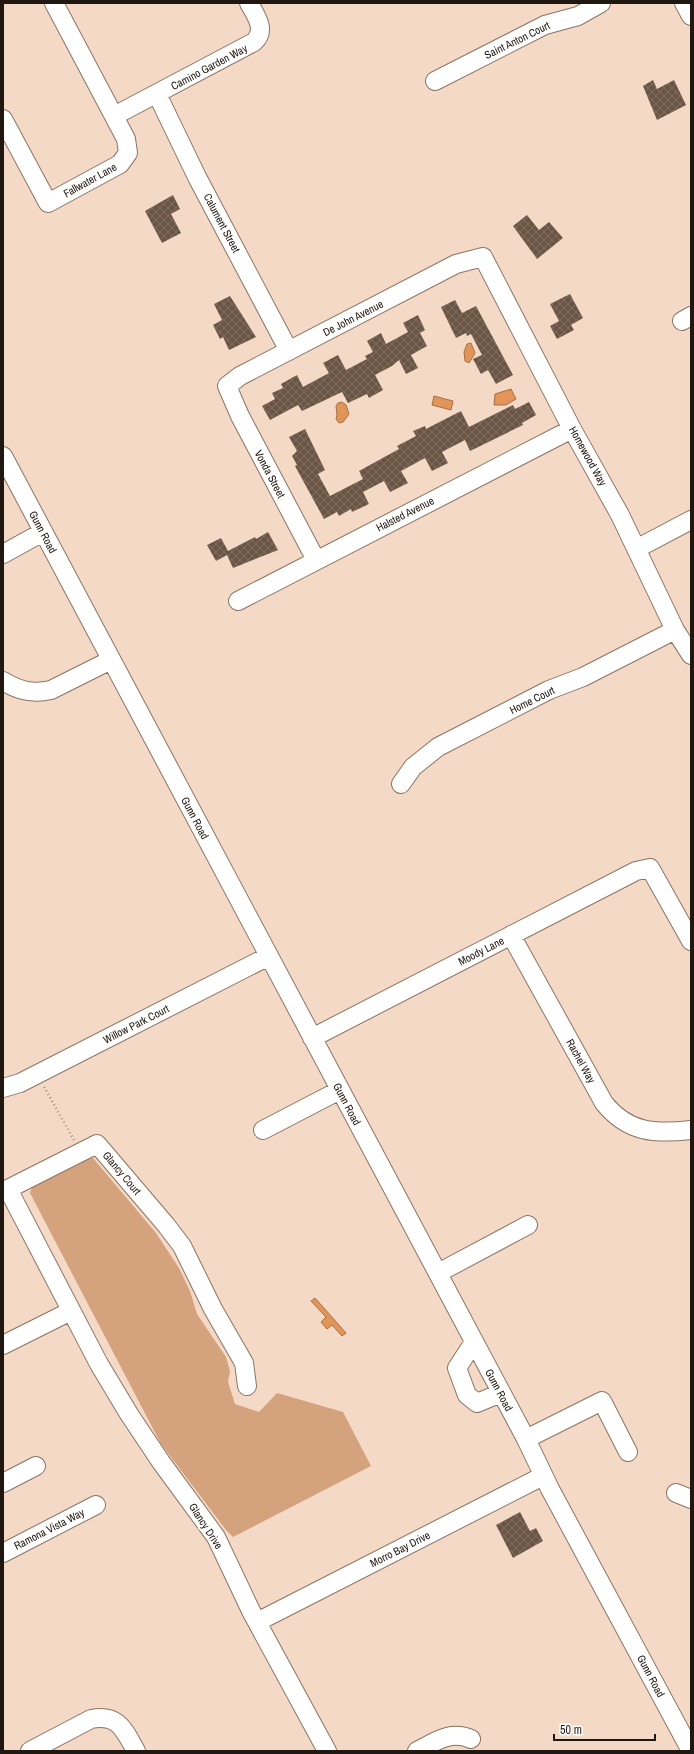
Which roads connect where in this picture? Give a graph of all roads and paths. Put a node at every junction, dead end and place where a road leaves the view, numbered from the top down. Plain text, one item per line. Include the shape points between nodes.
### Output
1 (54, 3) edge
2 (249, 3) edge
3 (601, 3) edge
4 (435, 81) dead end
5 (151, 97) junction
6 (114, 116) junction
7 (3, 119) edge
8 (483, 257) joint
9 (290, 351) junction
10 (227, 386) joint
11 (572, 428) junction
12 (3, 456) edge
13 (691, 520) edge
14 (43, 532) junction
15 (636, 549) junction
16 (3, 554) edge
17 (316, 560) junction
18 (238, 601) dead end
19 (675, 630) junction
20 (691, 655) edge
21 (111, 660) junction
22 (3, 681) edge
23 (401, 784) dead end
24 (511, 935) junction
25 (691, 941) edge
26 (269, 956) junction
27 (312, 1038) junction
28 (37, 1074) junction
29 (3, 1088) edge
30 (340, 1090) junction
31 (263, 1130) dead end
32 (691, 1130) edge
33 (81, 1152) junction
34 (528, 1225) dead end
35 (438, 1274) junction
36 (71, 1311) junction
37 (474, 1342) junction
38 (3, 1345) edge
39 (247, 1386) dead end
40 (501, 1394) junction
41 (526, 1439) junction
42 (628, 1452) dead end
43 (36, 1466) dead end
44 (544, 1476) junction
45 (3, 1483) edge
46 (96, 1505) dead end
47 (3, 1553) edge
48 (257, 1622) junction
49 (471, 1739) dead end
50 (30, 1751) edge
51 (136, 1751) edge
52 (327, 1751) edge
53 (417, 1751) edge
54 (691, 1751) edge

1 - 6 street, Fallwater Lane
2 - 5 street, Camino Garden Way via 260,27 259,38
3 - 4 street, Saint Anton Court via 578,16 546,25
5 - 6 street
5 - 9 street, Calument Street
6 - 7 street, Fallwater Lane via 128,145 126,158 120,164 48,203
8 - 9 street, De John Avenue via 456,264
8 - 11 street, Homewood Way
9 - 10 street, De John Avenue via 240,376
10 - 17 street, Vonda Street via 240,416
11 - 15 street, Homewood Way
11 - 17 street, Halsted Avenue
12 - 14 street, Gunn Road
13 - 15 street
14 - 16 street
14 - 21 street, Gunn Road
15 - 19 street, Homewood Way
17 - 18 street, Halsted Avenue
19 - 20 street, Homewood Way
19 - 23 street, Home Court via 583,677 549,690 438,748 413,767
21 - 22 street via 51,690 41,692 26,692
21 - 26 street, Gunn Road
24 - 25 street, Moody Lane via 636,871 650,868
24 - 27 street, Moody Lane
24 - 32 street, Rachel Way via 610,1110 624,1122 641,1129 660,1132
26 - 27 street, Gunn Road
26 - 28 street, Willow Park Court
27 - 30 street, Gunn Road
28 - 29 street, Willow Park Court
28 - 33 path
30 - 31 street
30 - 35 street, Gunn Road
33 - 36 street, Glancy Court via 8,1189
33 - 39 street, Glancy Court via 97,1144 170,1230 194,1269 213,1309 244,1363
34 - 35 street
35 - 37 street, Gunn Road
36 - 38 street
36 - 48 street, Glancy Drive via 129,1414 216,1537
37 - 40 street, Gunn Road
37 - 40 street via 457,1368 467,1394 477,1403
40 - 41 street, Gunn Road
41 - 42 street via 602,1400
41 - 44 street, Gunn Road
43 - 45 street
44 - 48 street, Morro Bay Drive
44 - 54 street, Gunn Road
46 - 47 street, Ramona Vista Way
48 - 52 street, Glancy Drive
49 - 53 street via 454,1735 445,1737
50 - 51 street via 91,1719 101,1717 115,1721 123,1727

